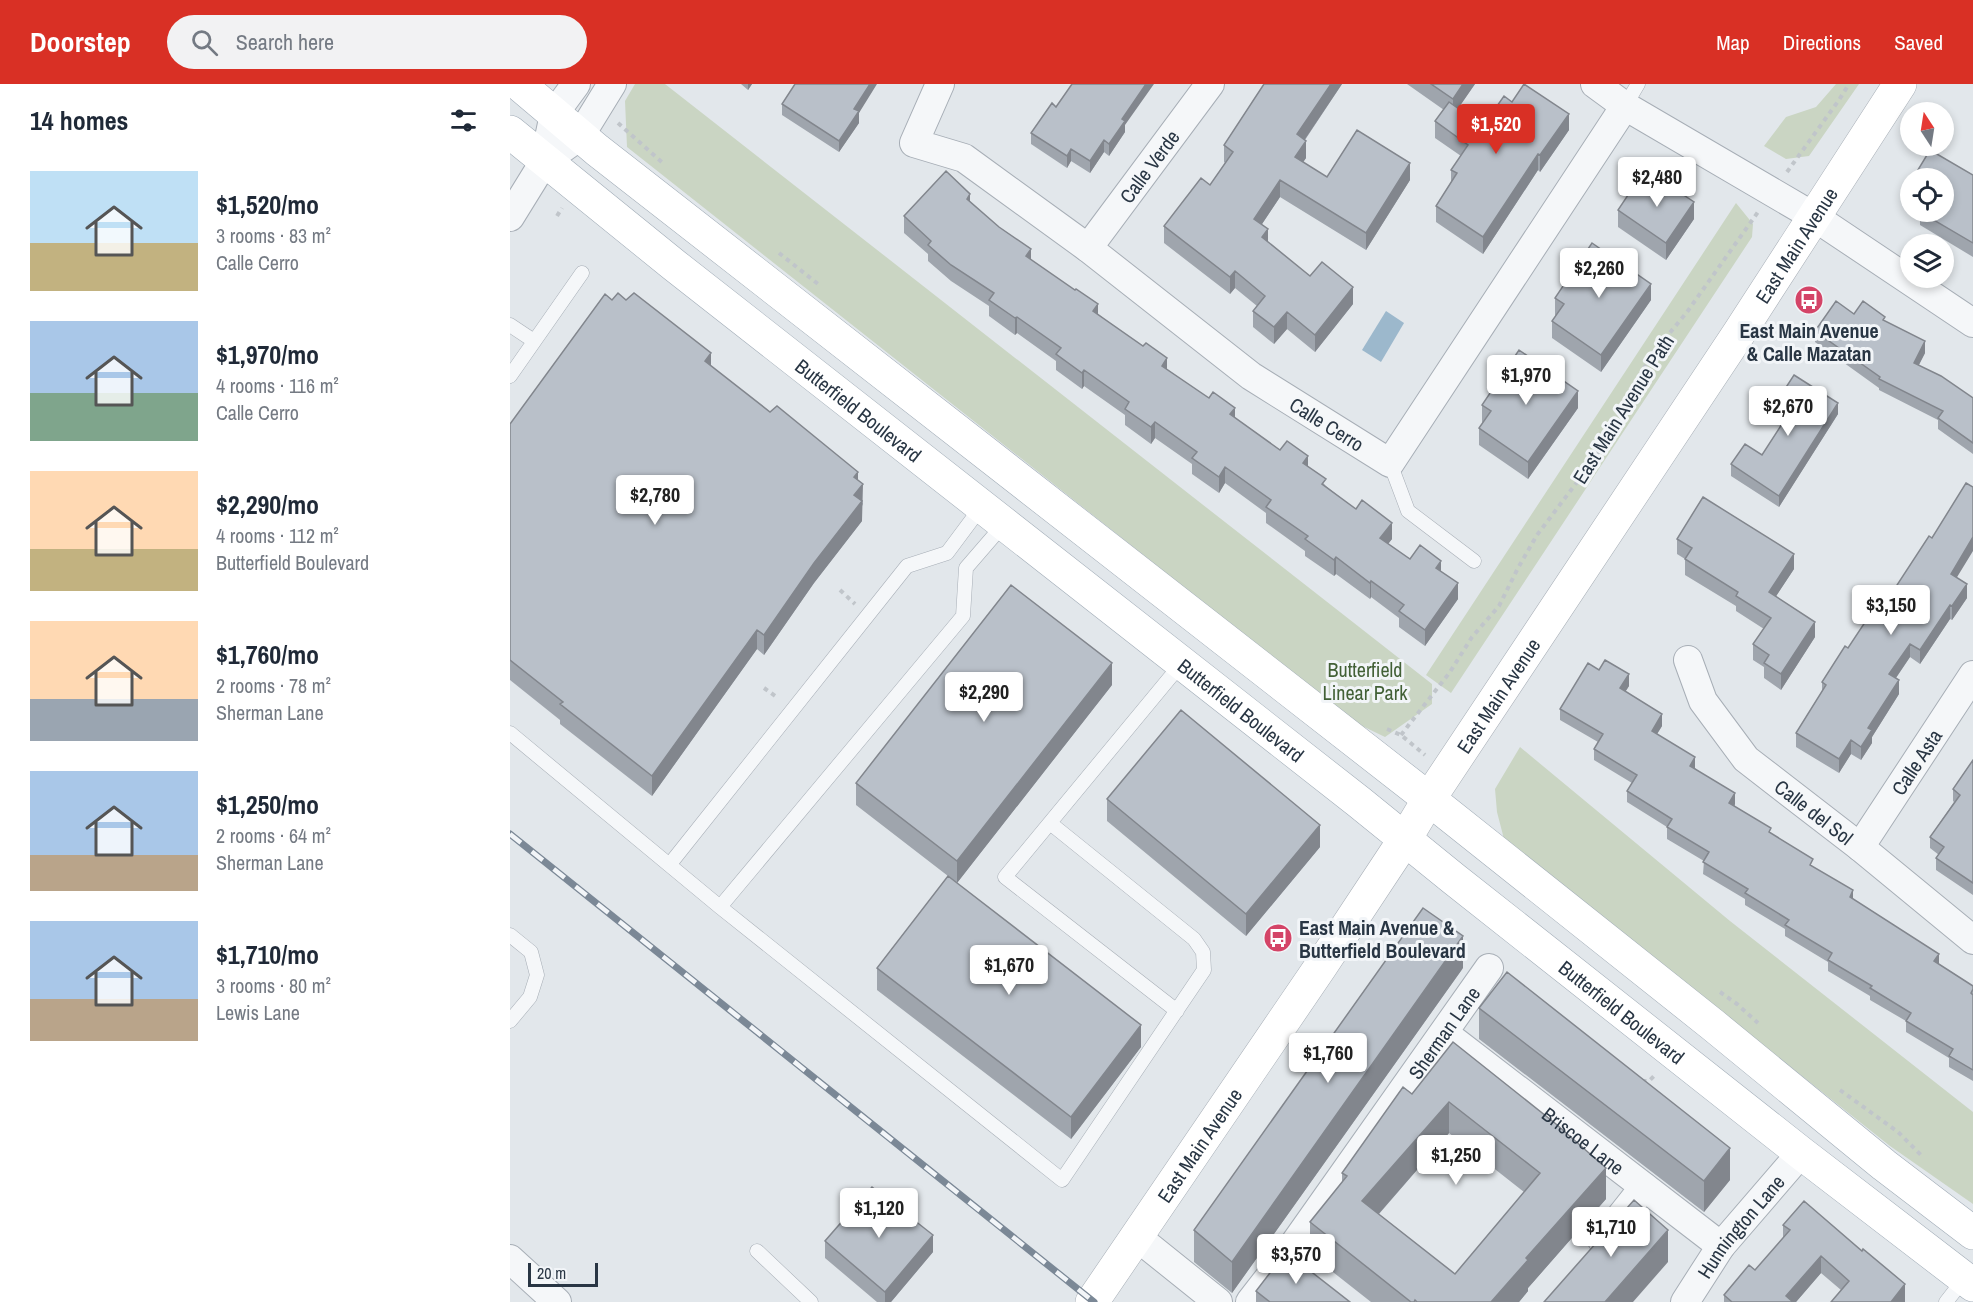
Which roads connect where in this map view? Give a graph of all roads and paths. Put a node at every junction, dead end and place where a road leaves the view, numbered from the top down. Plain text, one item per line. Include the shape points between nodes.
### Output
1 (519, 84) edge
2 (576, 84) edge
3 (612, 84) edge
4 (940, 84) edge
5 (1210, 84) edge
6 (1594, 84) edge
7 (1848, 84) edge
8 (1900, 84) edge
9 (1632, 95) edge
10 (554, 114) junction
11 (510, 132) edge
12 (580, 136) junction
13 (544, 162) junction
14 (1772, 192) junction
15 (1813, 216) junction
16 (510, 217) edge
17 (1088, 248) junction
18 (582, 273) dead end
19 (1973, 323) edge
20 (510, 325) edge
21 (534, 341) junction
22 (510, 376) edge
23 (1390, 463) junction
24 (993, 515) junction
25 (947, 553) junction
26 (1474, 561) dead end
27 (966, 568) junction
28 (1688, 660) dead end
29 (1182, 663) junction
30 (1973, 675) edge
31 (510, 733) edge
32 (1401, 735) dead end
33 (1429, 799) junction
34 (1050, 823) junction
35 (1405, 839) junction
36 (1860, 848) junction
37 (670, 864) junction
38 (720, 907) junction
39 (510, 935) edge
40 (1973, 940) edge
41 (1489, 968) dead end
42 (1177, 1011) junction
43 (510, 1021) edge
44 (1444, 1032) junction
45 (1656, 1073) dead end
46 (1639, 1081) edge
47 (1801, 1153) junction
48 (1644, 1187) junction
49 (1973, 1233) edge
50 (1137, 1237) junction
51 (1721, 1246) junction
52 (756, 1251) dead end
53 (1587, 1258) edge
54 (514, 1270) edge
55 (1961, 1288) edge
56 (557, 1302) edge
57 (810, 1302) edge
58 (1092, 1302) edge
59 (1218, 1302) edge
60 (1250, 1302) edge
61 (1685, 1302) edge

1 - 10 main road
2 - 10 street
3 - 12 street
4 - 17 street, Calle Cerro via 914,143 964,158
5 - 17 street, Calle Verde
6 - 9 street
7 - 14 path, East Main Avenue Path
8 - 15 main road, East Main Avenue
9 - 14 street
9 - 23 street
10 - 12 main road
10 - 13 street
11 - 13 main road, Butterfield Boulevard
12 - 13 street
12 - 33 main road
13 - 16 street
13 - 24 main road, Butterfield Boulevard
14 - 15 street
14 - 32 path, East Main Avenue Path via 1654,352 1627,396 1613,429 1537,535 1499,606
15 - 19 street
15 - 33 main road, East Main Avenue
17 - 23 street, Calle Cerro via 1251,376
18 - 21 lane
20 - 21 lane
21 - 22 lane
23 - 26 lane via 1408,511
24 - 25 lane
24 - 27 lane
24 - 29 main road, Butterfield Boulevard
25 - 27 lane
25 - 37 lane via 907,566
27 - 38 lane via 963,615
28 - 36 street, Calle del Sol via 1703,701 1746,759
29 - 34 lane
29 - 35 main road, Butterfield Boulevard
30 - 36 street, Calle Asta
31 - 37 lane
33 - 35 main road, East Main Avenue
33 - 49 main road
34 - 42 lane via 1194,939 1203,952 1204,970
34 - 42 lane via 1005,877
35 - 47 main road, Butterfield Boulevard
35 - 50 main road, East Main Avenue
36 - 40 street, Calle del Sol
37 - 38 lane
38 - 42 lane via 1062,1180
39 - 43 lane via 531,952 537,975 530,997
41 - 44 street, Sherman Lane
44 - 48 street, Briscoe Lane
44 - 60 street, Sherman Lane via 1293,1264
45 - 46 path via 1650,1081
47 - 51 street, Hunnington Lane
47 - 55 main road, Butterfield Boulevard
48 - 51 street, Briscoe Lane
48 - 53 street
50 - 58 main road, East Main Avenue
50 - 59 street
51 - 61 street, Hunnington Lane
52 - 57 lane
54 - 56 street

